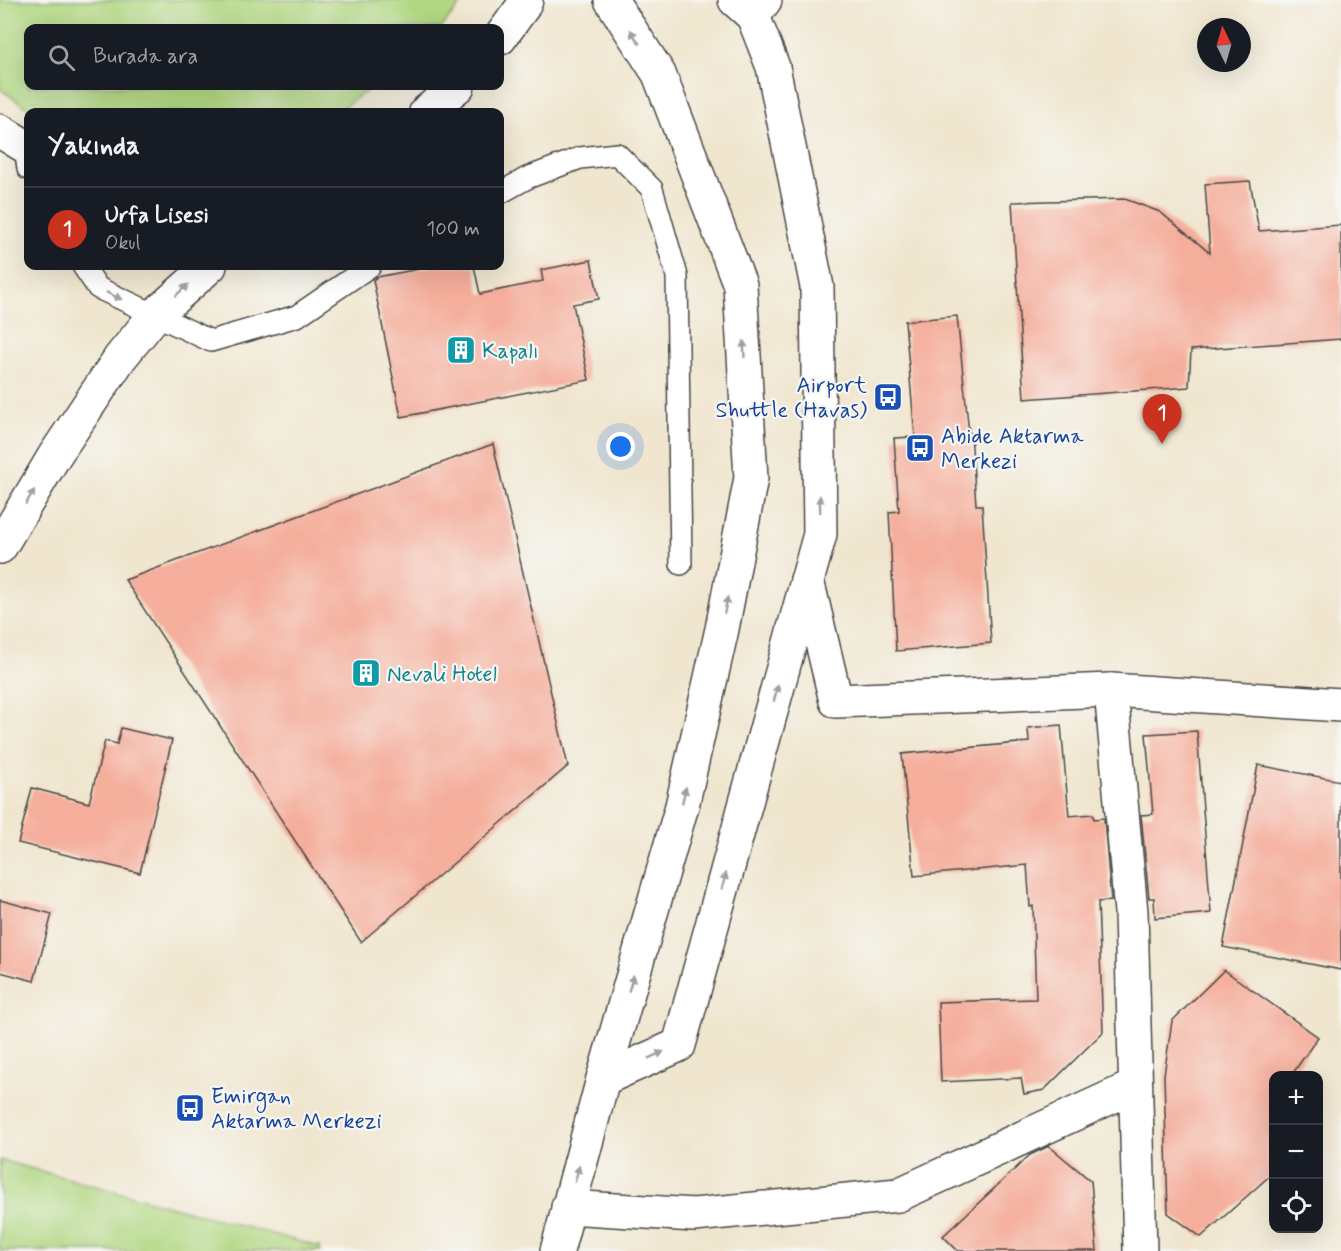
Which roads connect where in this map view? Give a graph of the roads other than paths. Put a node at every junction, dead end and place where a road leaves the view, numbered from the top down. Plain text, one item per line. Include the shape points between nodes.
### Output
1 (526, 0) edge
2 (611, 0) edge
3 (751, 5) edge
4 (504, 33) edge
5 (453, 90) edge
6 (431, 108) edge
7 (504, 191) edge
8 (86, 270) edge
9 (206, 270) edge
10 (363, 270) edge
11 (155, 315) junction
12 (0, 547) edge
13 (681, 564) dead end
14 (807, 580) junction
15 (1111, 690) junction
16 (1341, 705) edge
17 (603, 1079) junction
18 (1135, 1086) junction
19 (568, 1207) junction
20 (557, 1251) edge
21 (1140, 1251) edge

1 - 4 main road
17 -> 2 main road via 682,806 751,478 740,285 659,74
14 -> 3 main road via 820,534 817,287 773,67
5 - 6 main road
7 - 13 lane via 580,158 617,154 652,189 677,276
8 -> 11 lane via 98,288
11 -> 9 main road
10 - 11 lane via 297,316 211,341
12 -> 11 main road via 55,455 120,358
14 - 15 main road via 836,701
17 -> 14 main road via 680,1045
15 - 16 main road
15 - 18 main road via 1131,912
19 -> 17 main road
18 - 19 main road via 898,1195 694,1215
18 - 21 main road
19 - 20 main road

